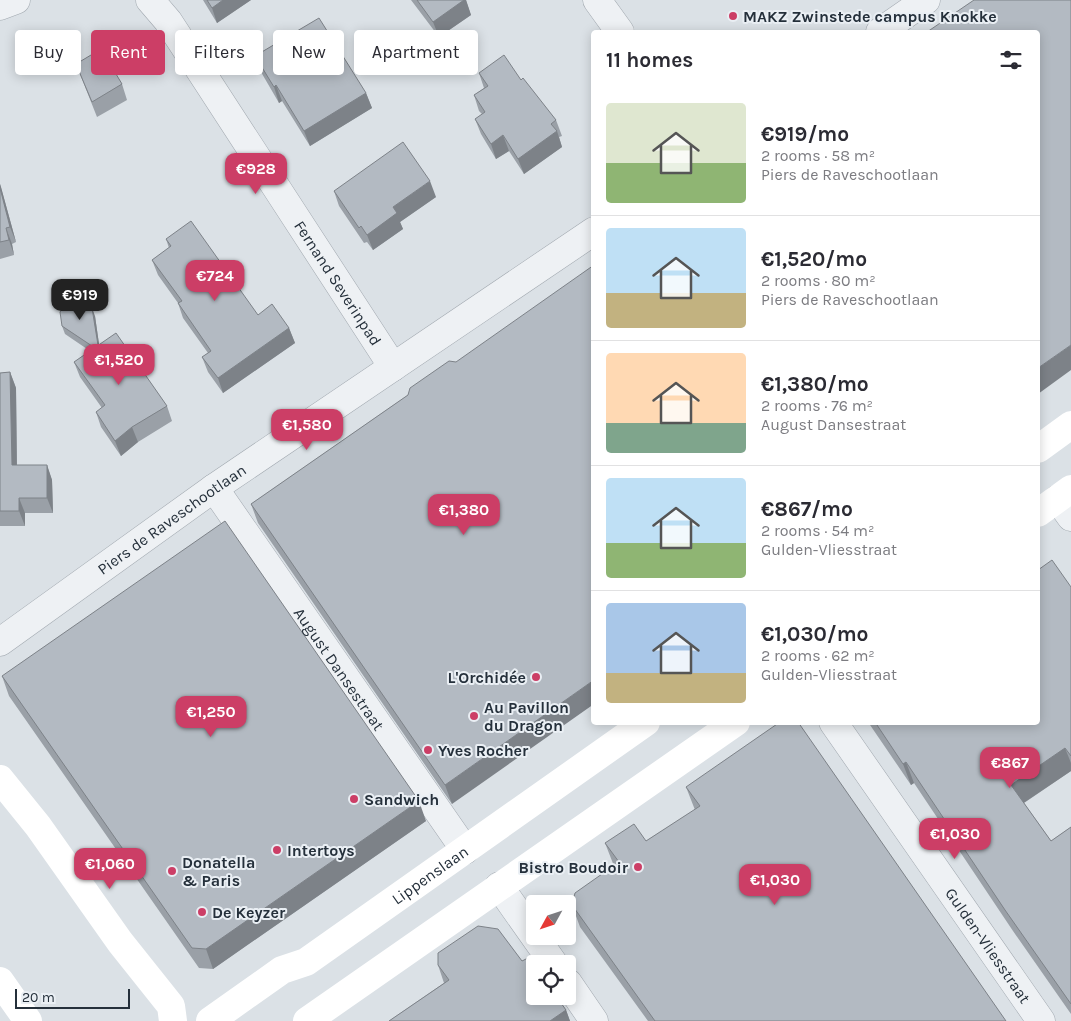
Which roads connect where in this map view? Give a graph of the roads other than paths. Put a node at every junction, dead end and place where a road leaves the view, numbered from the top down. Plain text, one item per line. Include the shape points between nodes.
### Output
1 (16, 0) edge
2 (150, 0) edge
3 (597, 0) edge
4 (926, 0) edge
5 (0, 6) edge
6 (619, 30) edge
7 (883, 30) edge
8 (591, 232) edge
9 (393, 367) junction
10 (1071, 425) edge
11 (1040, 448) edge
12 (214, 488) junction
13 (0, 642) edge
14 (642, 725) edge
15 (732, 725) edge
16 (835, 725) edge
17 (0, 779) edge
18 (465, 850) junction
19 (499, 886) junction
20 (548, 955) edge
21 (0, 981) edge
22 (576, 995) edge
23 (28, 1021) edge
24 (173, 1021) edge
25 (210, 1021) edge
26 (307, 1021) edge
27 (594, 1021) edge
28 (1041, 1021) edge

1 - 5 street
2 - 9 street, Fernand Severinpad via 168,21
3 - 6 street
4 - 7 street
8 - 9 street, Piers de Raveschootlaan
9 - 12 street, Piers de Raveschootlaan
10 - 11 main road
12 - 13 street, Piers de Raveschootlaan
12 - 18 street, August Dansestraat
14 - 18 main road, Lippenslaan
15 - 19 main road
16 - 28 street, Gulden-Vliesstraat
17 - 24 main road via 171,1006
18 - 25 main road, Lippenslaan via 306,962 282,970
19 - 20 street
19 - 26 main road
21 - 23 main road
22 - 27 street

